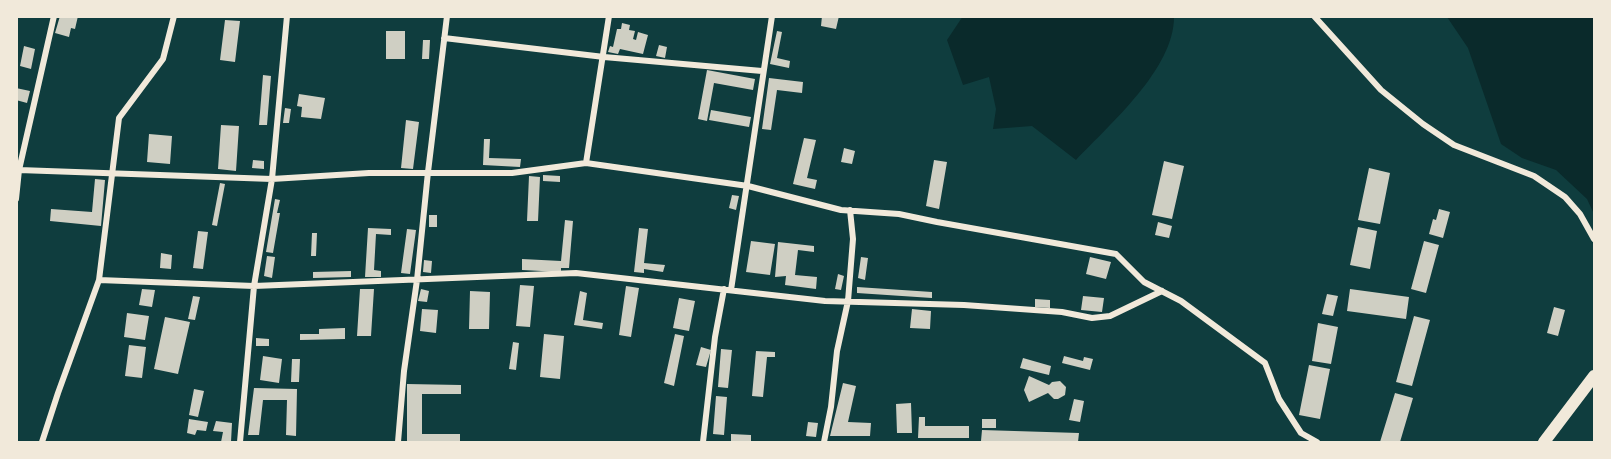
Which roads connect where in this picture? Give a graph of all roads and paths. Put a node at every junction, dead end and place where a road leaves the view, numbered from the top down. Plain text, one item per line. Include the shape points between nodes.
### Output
1 (54, 16) edge
2 (174, 16) edge
3 (287, 16) edge
4 (447, 16) edge
5 (609, 16) edge
6 (772, 16) edge
7 (1314, 16) edge
8 (444, 38) junction
9 (604, 57) junction
10 (762, 71) junction
11 (586, 163) junction
12 (19, 170) junction
13 (428, 172) junction
14 (112, 173) junction
15 (272, 179) junction
16 (748, 186) junction
17 (16, 199) edge
18 (850, 210) junction
19 (1594, 239) edge
20 (99, 280) junction
21 (417, 280) junction
22 (254, 286) junction
23 (728, 290) junction
24 (1162, 291) junction
25 (848, 301) junction
26 (1594, 376) edge
27 (42, 442) edge
28 (240, 442) edge
29 (398, 442) edge
30 (703, 442) edge
31 (824, 442) edge
32 (1317, 442) edge
33 (1544, 442) edge

1 - 12 street
2 - 14 street via 163,59 119,117
3 - 15 street
4 - 8 street
5 - 9 street
6 - 10 street
7 - 19 street via 1398,104 1454,145 1534,176 1565,197
8 - 9 street
8 - 13 street
9 - 10 street
9 - 11 street
10 - 16 street
11 - 13 street via 512,172
11 - 16 street
12 - 14 street
12 - 17 street
13 - 15 street
13 - 21 street
14 - 15 street
14 - 20 street
15 - 22 street
16 - 18 street
16 - 23 street
18 - 24 street via 899,214 1116,254 1144,282
18 - 25 street via 853,247
20 - 22 street
20 - 27 street
21 - 22 street
21 - 23 street via 576,273
21 - 29 street
22 - 28 street
23 - 25 street
23 - 30 street via 715,337
24 - 25 street via 1110,316 1092,318 964,305
24 - 32 street via 1265,363 1279,399 1301,433
25 - 31 street
26 - 33 main road

